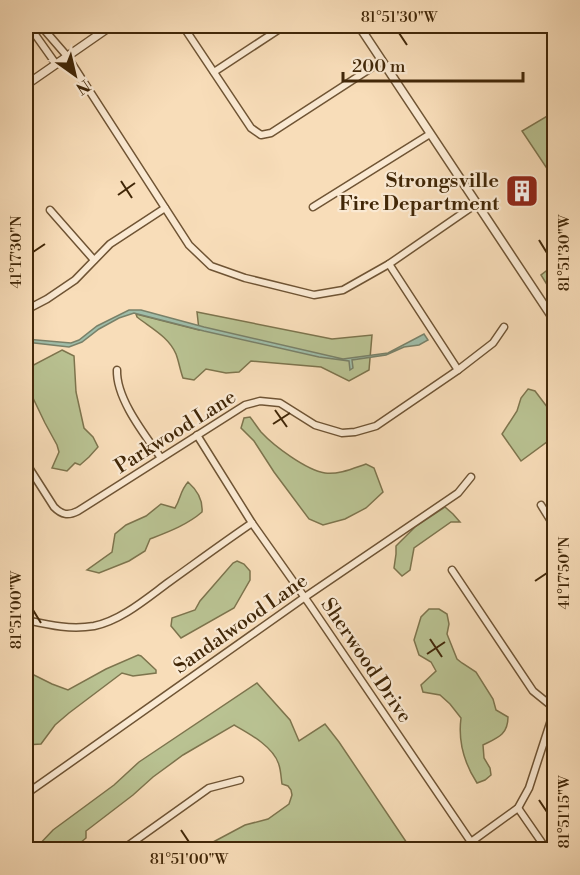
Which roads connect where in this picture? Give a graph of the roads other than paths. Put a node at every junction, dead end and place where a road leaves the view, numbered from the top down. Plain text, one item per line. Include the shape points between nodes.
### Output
1 (28, 26) edge
2 (41, 26) edge
3 (111, 26) edge
4 (183, 26) edge
5 (359, 26) edge
6 (278, 30) dead end
7 (67, 56) junction
8 (382, 61) junction
9 (56, 63) junction
10 (214, 72) junction
11 (26, 85) edge
12 (430, 134) junction
13 (476, 204) junction
14 (314, 207) dead end
15 (165, 208) junction
16 (50, 210) dead end
17 (94, 260) junction
18 (389, 264) junction
19 (26, 310) edge
20 (555, 320) edge
21 (504, 327) dead end
22 (117, 370) dead end
23 (458, 370) junction
24 (197, 435) junction
25 (161, 458) junction
26 (26, 462) edge
27 (471, 477) dead end
28 (541, 505) dead end
29 (252, 523) junction
30 (555, 525) edge
31 (452, 570) dead end
32 (305, 597) junction
33 (26, 620) edge
34 (555, 710) edge
35 (240, 780) dead end
36 (26, 794) edge
37 (518, 808) junction
38 (122, 849) edge
39 (546, 849) edge

1 - 9 street
2 - 7 street
3 - 7 street
4 - 10 street
5 - 8 street
6 - 10 street
7 - 9 street
7 - 15 street
8 - 10 street via 271,133 261,135 251,128
8 - 12 street
9 - 11 street
12 - 13 street
12 - 14 street
13 - 18 street
13 - 20 street
15 - 17 street via 110,244
15 - 18 street via 189,245 211,266 245,278 314,295 343,290
16 - 17 street
17 - 19 street via 75,280
18 - 23 street
21 - 23 street, Parkwood Lane via 493,343
22 - 25 street via 128,410
23 - 24 street, Parkwood Lane via 376,426 355,432 330,430 280,403 260,401 245,405
24 - 25 street, Parkwood Lane
24 - 29 street, Sherwood Drive
25 - 26 street, Parkwood Lane via 70,515 54,507
27 - 32 street, Sandalwood Lane via 458,493
28 - 30 street
29 - 32 street, Sherwood Drive
29 - 33 street via 113,619 76,628
31 - 34 street via 533,691
32 - 36 street, Sandalwood Lane
32 - 37 street, Sherwood Drive via 471,842
34 - 37 street via 529,788
35 - 38 street via 209,788
37 - 39 street

